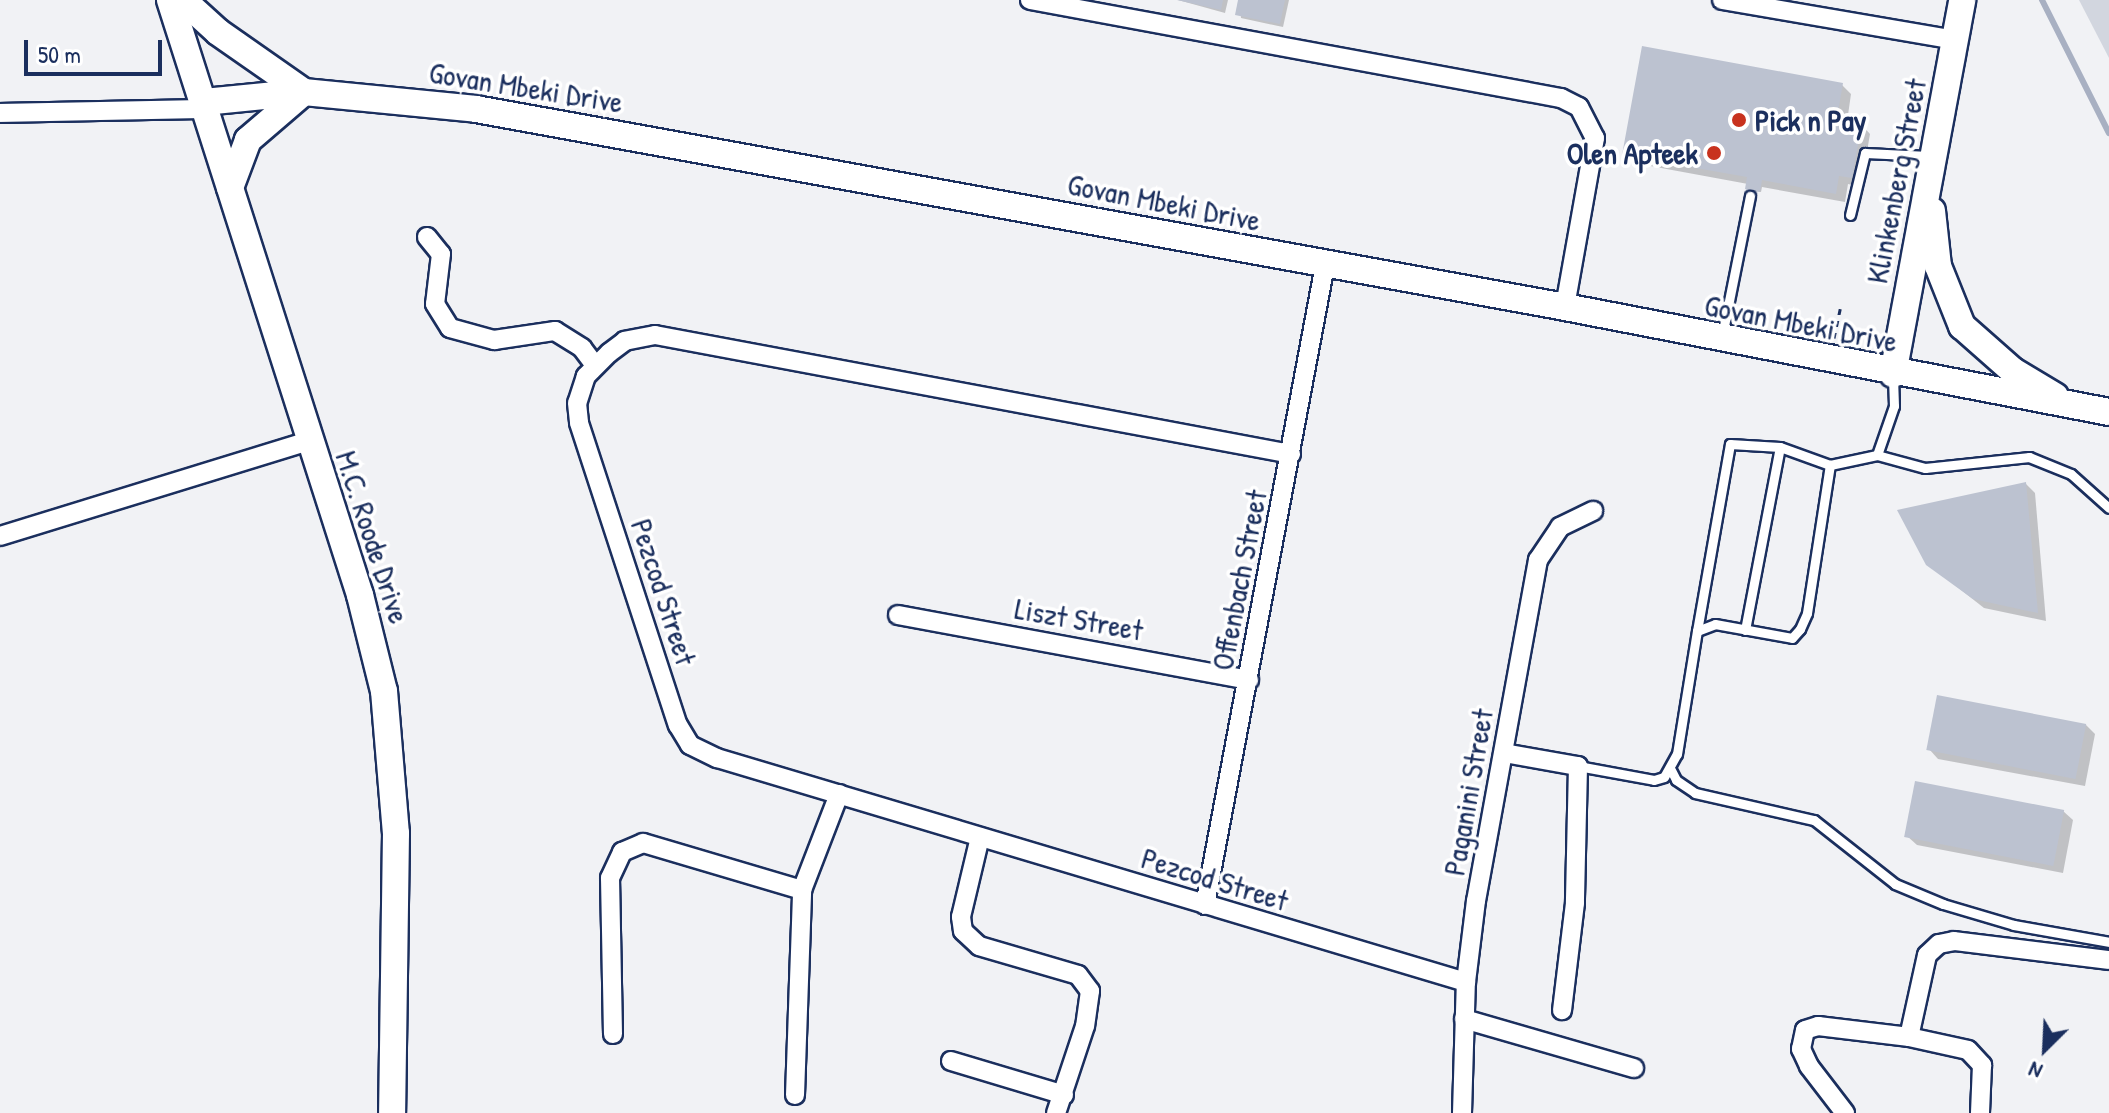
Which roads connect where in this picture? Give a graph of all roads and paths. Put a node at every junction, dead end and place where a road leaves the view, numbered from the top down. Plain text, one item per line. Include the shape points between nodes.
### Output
1 (170, 0) edge
2 (183, 0) edge
3 (1030, 0) edge
4 (1722, 0) edge
5 (1962, 0) edge
6 (1955, 40) junction
7 (304, 92) junction
8 (205, 106) junction
9 (0, 113) edge
10 (1932, 168) junction
11 (230, 188) junction
12 (1750, 196) dead end
13 (1850, 215) dead end
14 (427, 237) dead end
15 (1325, 265) junction
16 (1565, 307) junction
17 (1721, 339) junction
18 (595, 365) junction
19 (1893, 374) junction
20 (2072, 406) junction
21 (2109, 412) edge
22 (308, 441) junction
23 (1780, 447) junction
24 (1291, 454) junction
25 (1877, 455) junction
26 (1830, 465) junction
27 (2109, 508) edge
28 (1593, 511) dead end
29 (0, 536) edge
30 (898, 615) dead end
31 (1745, 630) junction
32 (1697, 631) junction
33 (1249, 680) junction
34 (1504, 753) junction
35 (1578, 766) junction
36 (1671, 770) junction
37 (839, 794) junction
38 (980, 837) junction
39 (802, 890) junction
40 (1205, 905) junction
41 (2109, 942) edge
42 (2109, 960) edge
43 (1466, 982) junction
44 (1562, 1010) dead end
45 (1464, 1019) junction
46 (613, 1034) dead end
47 (1909, 1037) junction
48 (951, 1061) dead end
49 (1634, 1068) dead end
50 (795, 1095) dead end
51 (1064, 1095) junction
52 (392, 1113) edge
53 (1056, 1113) edge
54 (1462, 1113) edge
55 (1845, 1113) edge
56 (1980, 1113) edge

1 - 8 street, M.C. Roode Drive
2 - 7 street via 228,40
3 - 16 street via 1561,98 1579,107 1595,138
4 - 6 street
5 - 6 street, Klinkenberg Street
6 - 10 street, Klinkenberg Street
7 - 8 street, Govan Mbeki Drive
7 - 11 street via 248,140
7 - 15 street, Govan Mbeki Drive via 491,111
8 - 9 street
8 - 11 street, M.C. Roode Drive
10 - 13 lane via 1887,150 1865,153
10 - 19 street, Klinkenberg Street
10 - 20 street via 1938,266 1962,326 2013,371
11 - 22 street, M.C. Roode Drive
12 - 17 lane
14 - 18 street via 441,254 435,304 450,328 494,340 555,331 582,348
15 - 16 street, Govan Mbeki Drive
15 - 24 street, Offenbach Street
16 - 17 street, Govan Mbeki Drive
17 - 19 street, Govan Mbeki Drive
18 - 24 street, Pezcod Street via 625,341 655,335
18 - 37 street, Pezcod Street via 580,389 579,423 684,738 717,758
19 - 20 street, Govan Mbeki Drive
19 - 25 lane via 1894,406
20 - 21 street, Govan Mbeki Drive
22 - 29 street
22 - 52 street, M.C. Roode Drive via 375,645 390,733 396,833
23 - 26 lane
23 - 31 lane
23 - 32 lane via 1730,444
24 - 33 street, Offenbach Street
25 - 26 lane
25 - 27 lane via 1940,468 2029,457 2071,474
26 - 31 lane via 1807,613 1800,629 1792,638
28 - 34 street, Paganini Street via 1560,527 1545,542 1538,560
30 - 33 street, Liszt Street
31 - 32 lane via 1715,624
32 - 36 lane
33 - 40 street, Offenbach Street
34 - 35 street
34 - 43 street, Paganini Street
35 - 36 lane via 1654,780
35 - 44 street via 1575,903
36 - 41 lane via 1695,793 1814,820 1895,884 1943,904 2014,925
37 - 38 street, Pezcod Street
37 - 39 street
38 - 40 street, Pezcod Street
38 - 51 street via 961,917 963,931 979,946 1078,975 1090,991
39 - 46 street via 643,843 622,852 610,878
39 - 50 street
40 - 43 street, Pezcod Street
42 - 47 street via 1954,941 1939,944 1927,955
43 - 45 street, Paganini Street
45 - 49 street
45 - 54 street, Paganini Street
47 - 55 street via 1818,1026 1805,1030 1801,1049 1809,1066
47 - 56 street via 1976,1056 1982,1065
48 - 51 street
51 - 53 street

